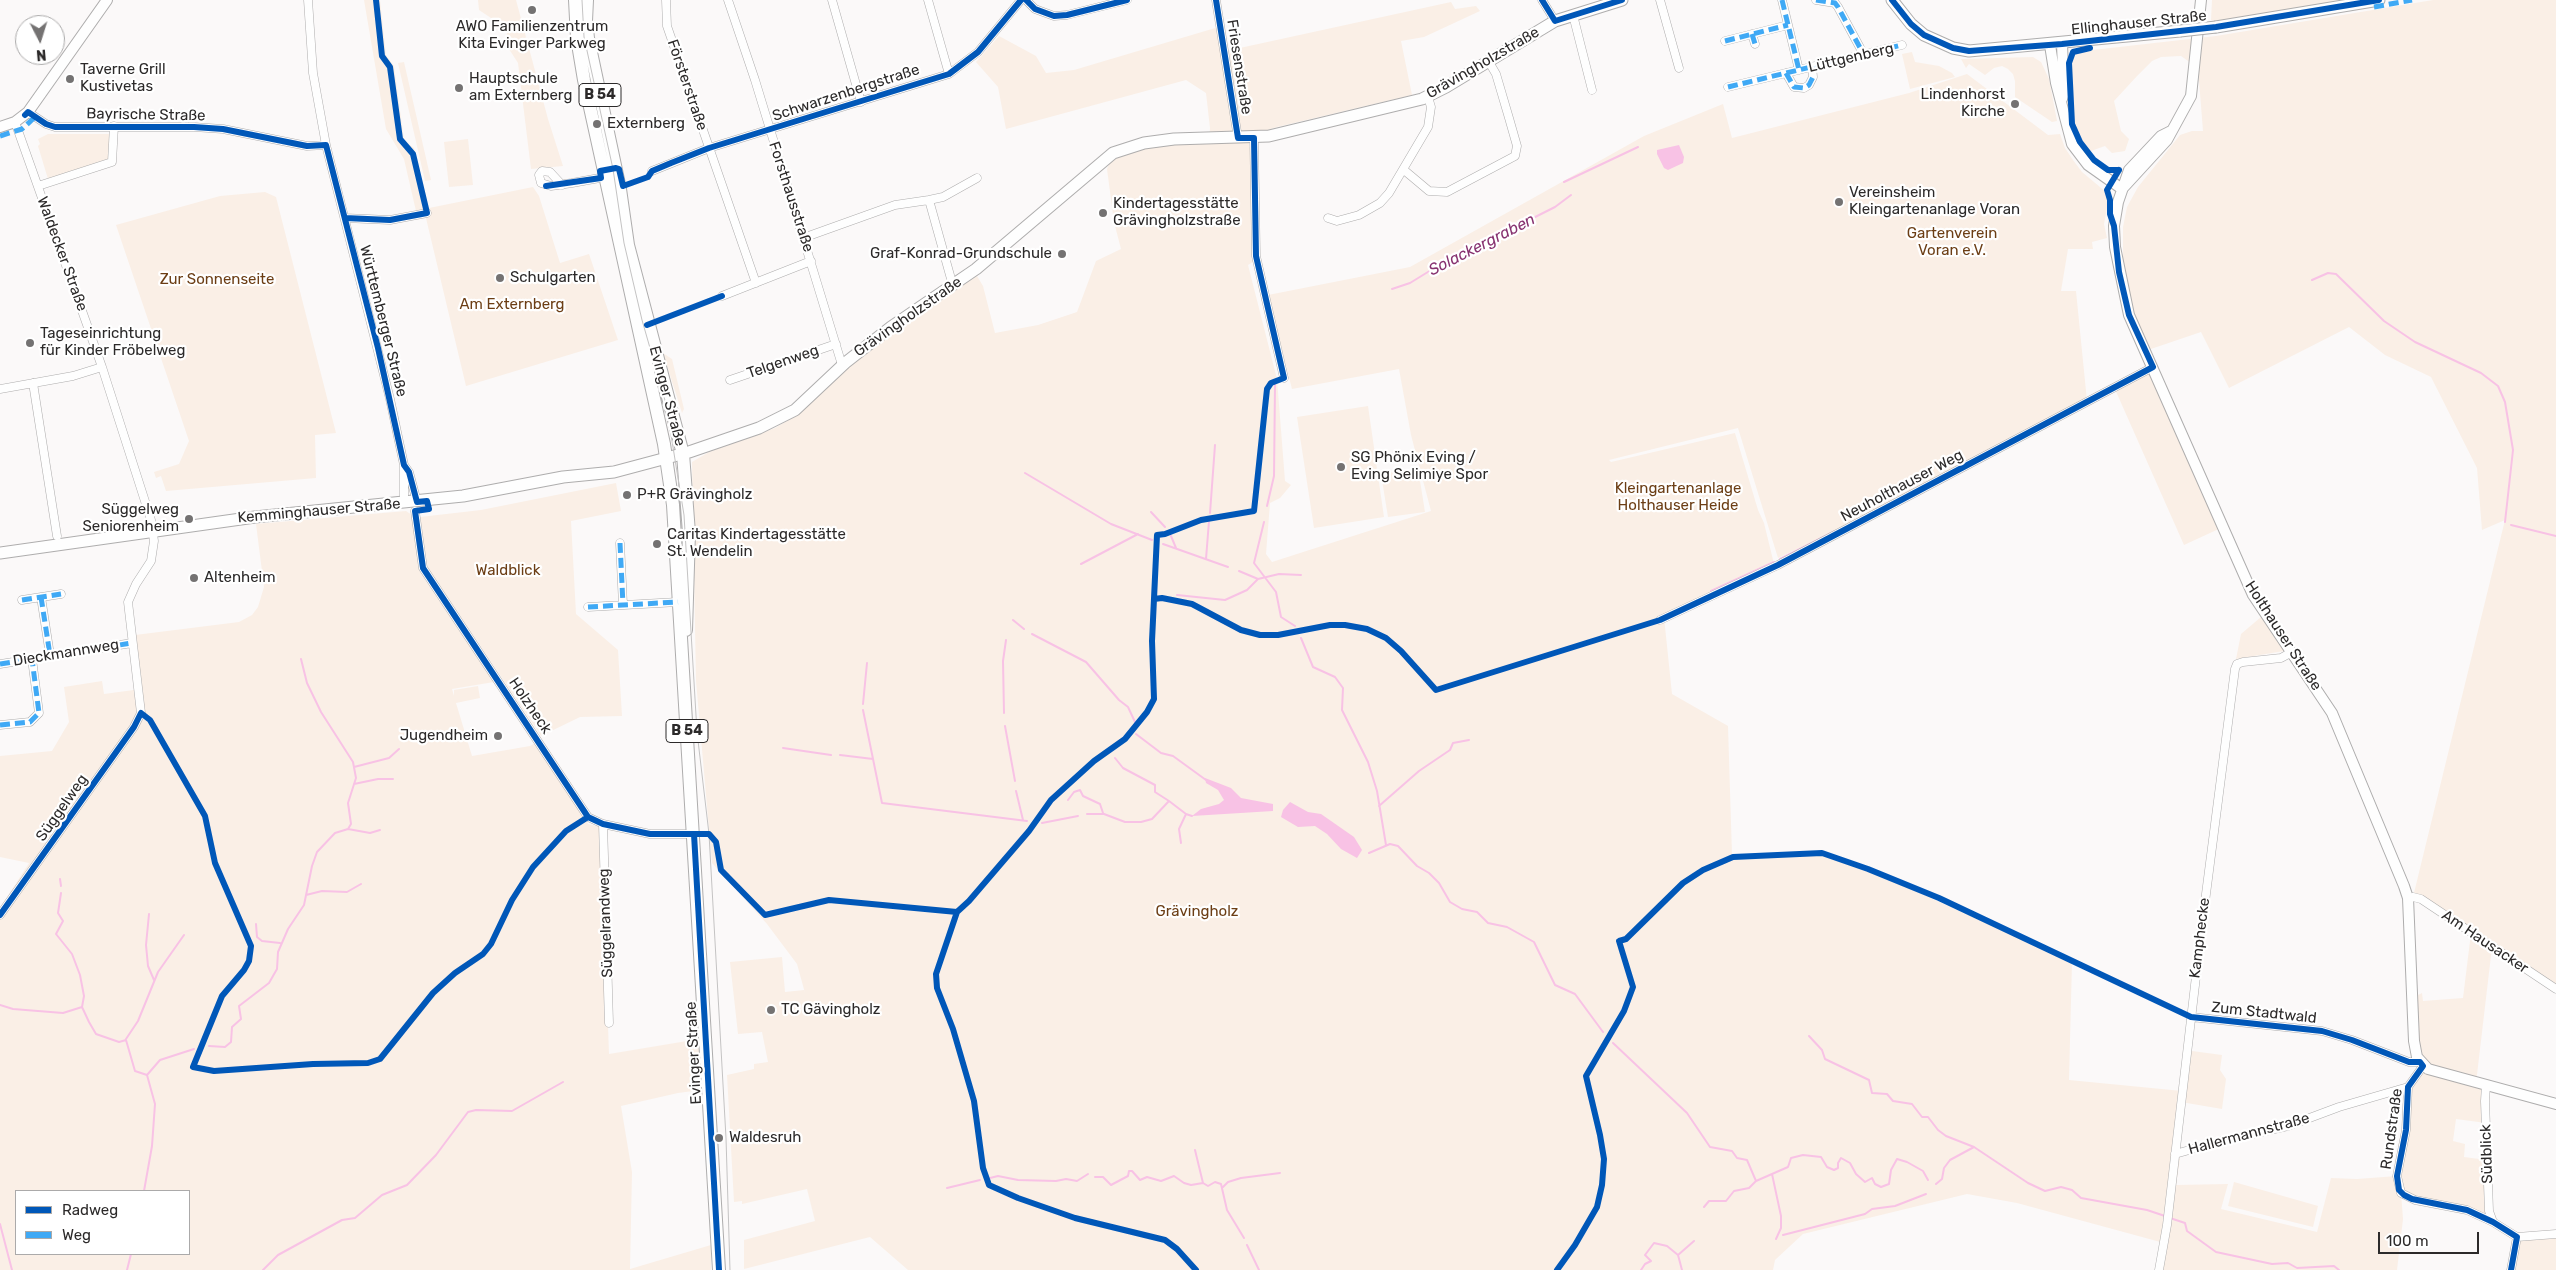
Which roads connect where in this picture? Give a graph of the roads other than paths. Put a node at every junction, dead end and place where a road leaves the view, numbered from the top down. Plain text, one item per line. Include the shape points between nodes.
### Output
1 (107, 0) edge
2 (308, 0) edge
3 (575, 0) edge
4 (587, 0) edge
5 (666, 0) edge
6 (728, 0) edge
7 (832, 0) edge
8 (928, 0) edge
9 (1022, 0) edge
10 (1026, 0) edge
11 (1123, 0) edge
12 (1216, 0) edge
13 (1542, 0) edge
14 (1622, 0) edge
15 (1660, 0) edge
16 (1783, 0) edge
17 (1816, 0) edge
18 (1892, 0) edge
19 (2202, 0) edge
20 (2379, 0) edge
21 (1573, 15) junction
22 (1555, 21) junction
23 (1788, 25) junction
24 (1752, 34) junction
25 (1725, 41) dead end
26 (1754, 44) dead end
27 (2062, 44) junction
28 (2050, 45) junction
29 (1902, 46) dead end
30 (1864, 55) junction
31 (1489, 62) junction
32 (1812, 67) junction
33 (1678, 68) dead end
34 (1799, 70) junction
35 (1786, 73) junction
36 (949, 74) junction
37 (1728, 87) dead end
38 (1592, 90) dead end
39 (1428, 97) junction
40 (2062, 100) junction
41 (861, 102) junction
42 (28, 112) junction
43 (15, 122) junction
44 (114, 126) junction
45 (0, 127) edge
46 (770, 131) junction
47 (1238, 138) junction
48 (1254, 138) junction
49 (326, 145) junction
50 (709, 148) junction
51 (1404, 170) junction
52 (652, 171) dead end
53 (605, 178) junction
54 (977, 178) dead end
55 (562, 184) dead end
56 (38, 186) junction
57 (2122, 189) junction
58 (929, 200) junction
59 (427, 214) dead end
60 (345, 218) junction
61 (1328, 218) dead end
62 (803, 238) junction
63 (811, 261) junction
64 (756, 283) junction
65 (952, 286) junction
66 (722, 296) dead end
67 (836, 344) junction
68 (842, 365) junction
69 (2153, 366) junction
70 (102, 367) junction
71 (1284, 378) dead end
72 (730, 380) dead end
73 (33, 383) junction
74 (0, 389) edge
75 (683, 454) junction
76 (666, 459) junction
77 (404, 465) junction
78 (404, 504) junction
79 (416, 507) junction
80 (152, 530) junction
81 (57, 536) dead end
82 (620, 543) dead end
83 (0, 553) edge
84 (62, 594) dead end
85 (41, 597) junction
86 (22, 600) dead end
87 (678, 602) junction
88 (623, 605) junction
89 (588, 607) dead end
90 (1660, 620) dead end
91 (132, 643) junction
92 (2292, 652) junction
93 (50, 655) junction
94 (32, 659) junction
95 (0, 664) edge
96 (684, 678) junction
97 (0, 726) edge
98 (604, 824) junction
99 (694, 834) junction
100 (2413, 897) dead end
101 (0, 915) edge
102 (2556, 989) edge
103 (2191, 1017) junction
104 (608, 1023) dead end
105 (2422, 1064) junction
106 (2486, 1086) junction
107 (2408, 1087) junction
108 (2556, 1104) edge
109 (2175, 1154) junction
110 (2493, 1222) junction
111 (2556, 1234) edge
112 (2517, 1237) junction
113 (719, 1270) edge
114 (2159, 1270) edge
115 (2511, 1270) edge

1 - 42 street
2 - 49 street, Württemberger Straße via 313,74
3 - 53 main road, Evinger Straße / B 54 via 577,38
4 - 75 main road, Evinger Straße / B 54 via 588,38 620,189 628,245
5 - 50 street, Försterstraße via 667,26
6 - 46 street, Forsthausstraße
7 - 41 street
8 - 36 street
9 - 36 street, Schwarzenbergstraße via 978,52
10 - 11 street via 1035,9 1054,16
12 - 47 street, Friesenstraße
13 - 22 street
14 - 21 main road, Grävingholzstraße
15 - 33 street
16 - 23 street, Lüttgenberg
17 - 30 street via 1835,3
18 - 28 main road via 1924,35 1947,46 1969,51
19 - 57 street, Holthauser Straße via 2191,96 2171,130 2161,136 2129,170
20 - 27 main road, Ellinghauser Straße, bridge via 2216,27
21 - 22 main road, Grävingholzstraße
21 - 38 street
22 - 31 main road, Grävingholzstraße
23 - 24 street
23 - 34 street, Lüttgenberg
24 - 25 street
24 - 26 street
27 - 28 main road, Ellinghauser Straße
27 - 40 street
28 - 40 street
29 - 30 street, Lüttgenberg
30 - 32 street, Lüttgenberg
31 - 39 main road, Grävingholzstraße
31 - 51 street via 1504,97 1517,146 1516,156 1447,192 1429,191
32 - 34 street, Lüttgenberg
32 - 35 street via 1813,77 1804,88 1794,87
34 - 35 street, Lüttgenberg
35 - 37 street, Lüttgenberg
36 - 41 street, Schwarzenbergstraße
39 - 48 main road, Grävingholzstraße
39 - 51 street via 1428,127
40 - 57 street via 2066,125 2076,151 2088,165
41 - 46 street, Schwarzenbergstraße
42 - 43 street
42 - 44 street, Bayrische Straße via 50,126
43 - 45 street
43 - 56 street, Waldecker Straße
44 - 49 street, Bayrische Straße via 215,129 307,146
44 - 56 street, Bayrische Straße via 112,162
46 - 50 street, Schwarzenbergstraße
46 - 62 street, Forsthausstraße
47 - 48 main road, Grävingholzstraße
47 - 65 main road, Grävingholzstraße via 1167,140 1144,143 1113,154
48 - 71 street via 1256,256
49 - 60 street, Württemberger Straße
50 - 52 street, Schwarzenbergstraße
50 - 64 street, Försterstraße
51 - 61 street via 1389,193 1372,208 1348,219 1337,221
53 - 55 street
53 - 76 main road, Evinger Straße / B 54
54 - 58 street via 942,197
56 - 70 street, Waldecker Straße
57 - 69 street, Holthauser Straße via 2114,226 2119,272 2129,315
58 - 62 street via 896,205
58 - 65 street
59 - 60 street via 390,220
60 - 77 street, Württemberger Straße
62 - 63 street, Forsthausstraße
63 - 64 street
63 - 67 street, Forsthausstraße
64 - 66 street
65 - 68 main road, Grävingholzstraße
67 - 68 street, Forsthausstraße
67 - 72 street, Telgenweg
68 - 75 main road, Grävingholzstraße via 790,413 759,428
69 - 90 street, Neuholthauser Weg via 1778,565
69 - 92 street, Holthauser Straße via 2253,595
70 - 73 street
70 - 80 street, Waldecker Straße
73 - 74 street
73 - 81 street
75 - 76 main road, Grävingholzstraße
75 - 96 main road, Evinger Straße / B 54 via 689,543
76 - 79 main road, Kemminghauser Straße via 614,472 562,477
76 - 87 main road, Evinger Straße / B 54 via 673,505
77 - 78 street, Württemberger Straße
77 - 79 street, Württemberger Straße via 409,472
78 - 79 main road, Kemminghauser Straße
78 - 80 main road, Kemminghauser Straße via 261,516
79 - 98 street, Holzheck via 422,568 588,817
80 - 83 main road, Kemminghauser Straße
80 - 91 street, Süggelweg via 154,547 151,561 128,602
82 - 88 street
84 - 85 street
85 - 86 street
85 - 93 street
87 - 88 street
87 - 96 main road, Evinger Straße / B 54
88 - 89 street
91 - 93 street, Dieckmannweg
91 - 101 street, Süggelweg via 142,710 139,718
92 - 103 street, Kamphecke via 2281,658 2243,662 2235,669
92 - 105 street, Holthauser Straße via 2332,714 2408,898 2414,1041
93 - 94 street, Dieckmannweg
94 - 95 street, Dieckmannweg
94 - 97 street via 39,713 26,723
96 - 99 main road, Evinger Straße / B 54
98 - 99 street, Holzheck via 659,835
98 - 104 street, Süggelrandweg
99 - 113 main road, Evinger Straße / B 54
100 - 102 street, Am Hausacker via 2421,899
103 - 105 street, Zum Stadtwald via 2322,1031
103 - 109 street, Kamphecke
105 - 106 street via 2428,1069
105 - 107 street, Rundstraße
106 - 108 street
106 - 110 street, Südblick via 2489,1211
107 - 109 street, Hallermannstraße via 2288,1126
107 - 110 street, Rundstraße via 2406,1130 2397,1176 2401,1193 2412,1200 2461,1209
109 - 114 street, Kamphecke
110 - 112 street, Rundstraße
111 - 112 street
112 - 115 street

